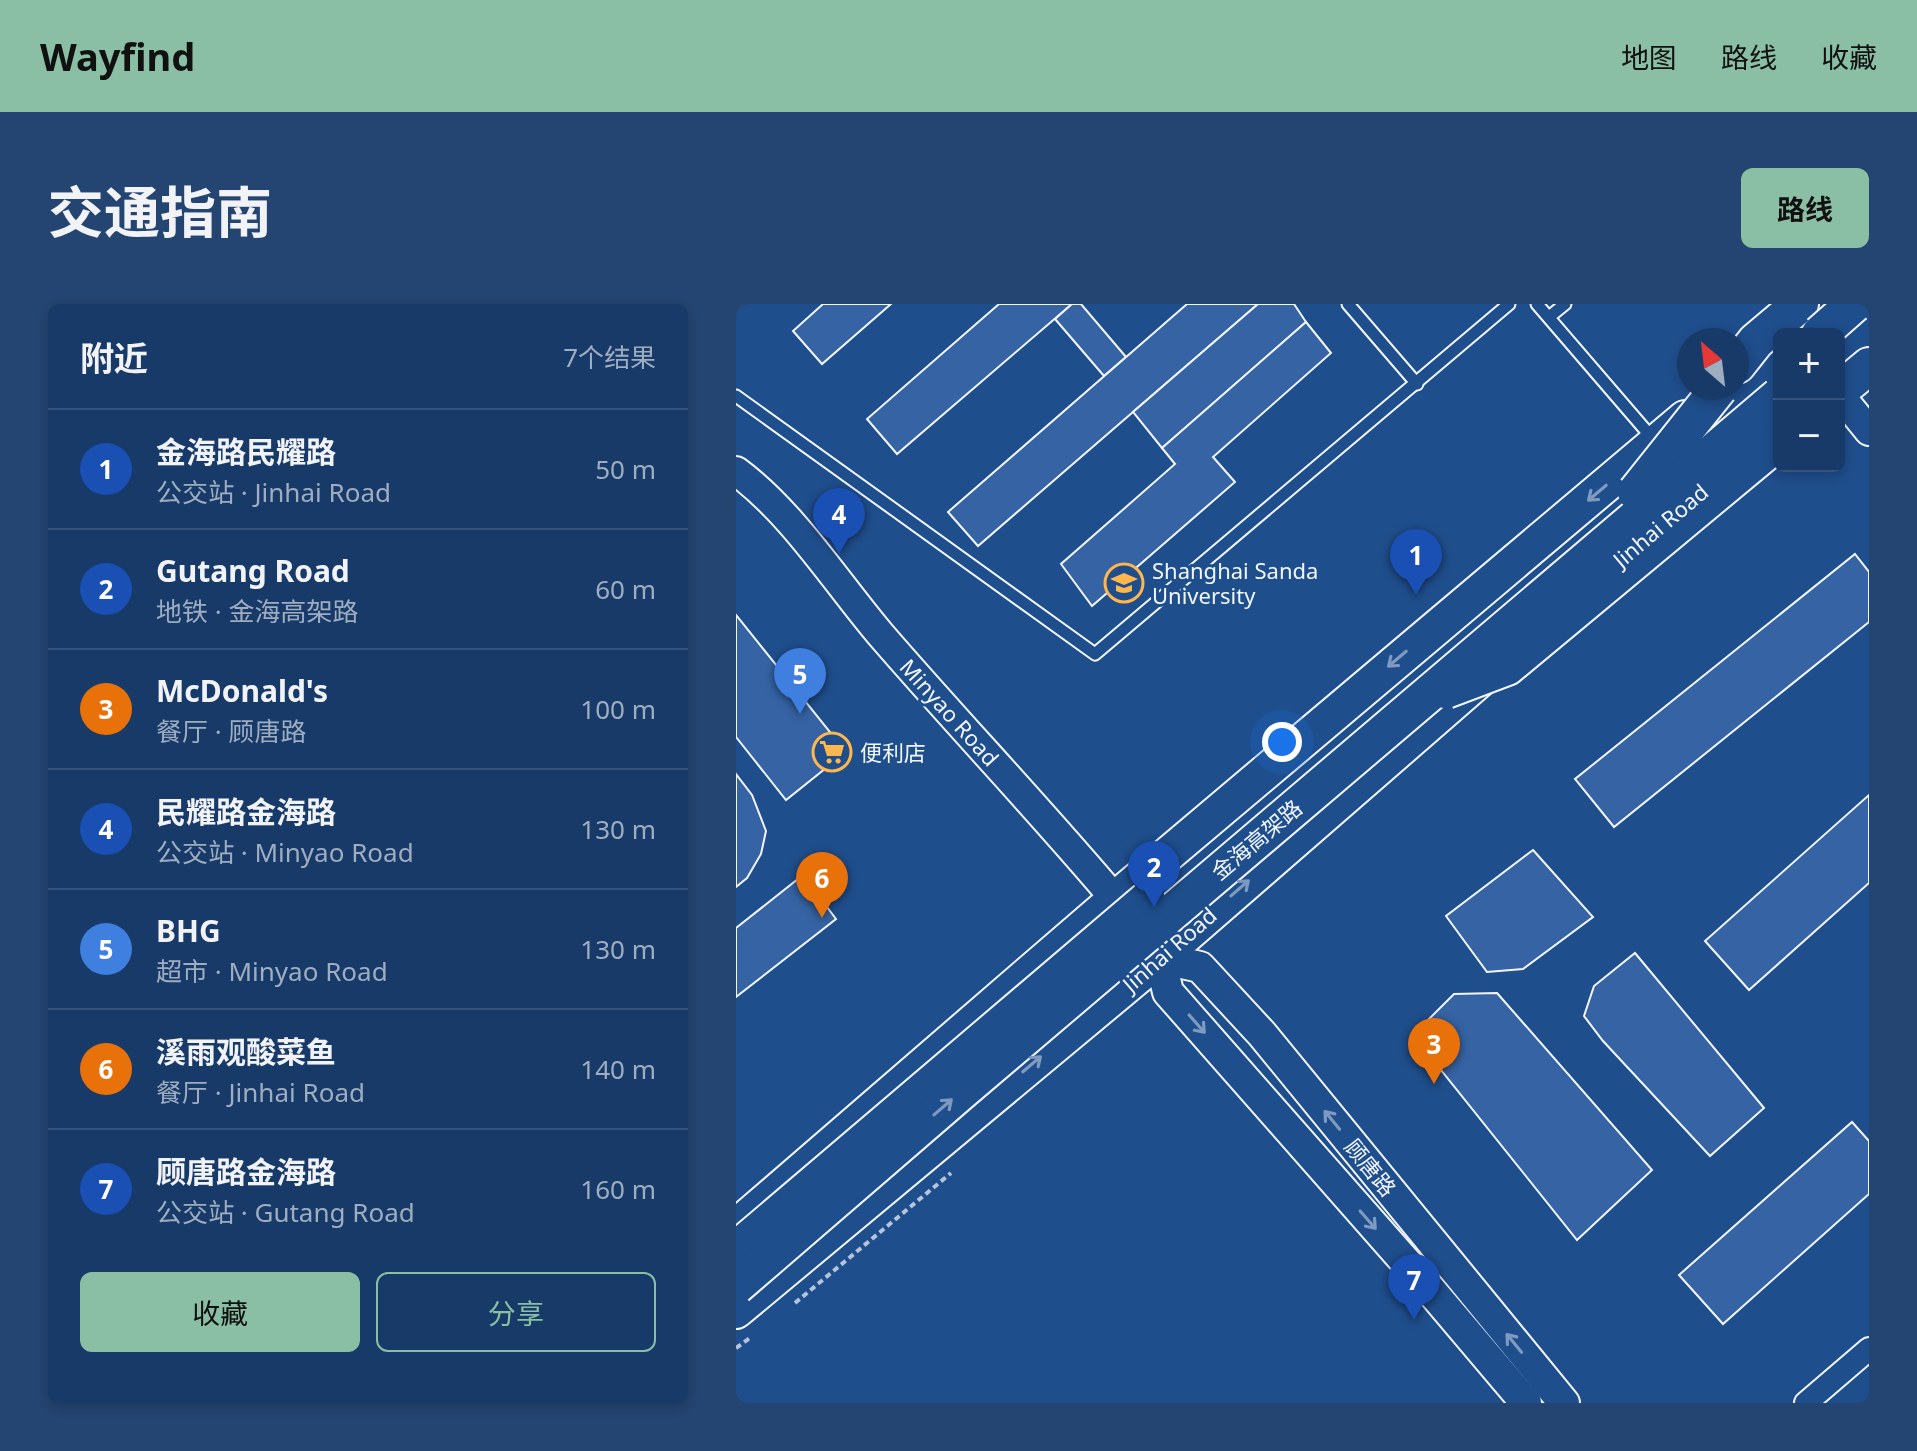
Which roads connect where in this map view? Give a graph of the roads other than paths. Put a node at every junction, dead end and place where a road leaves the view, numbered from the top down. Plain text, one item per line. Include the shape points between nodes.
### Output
1 (1348, 304) edge
2 (1509, 304) edge
3 (1537, 304) edge
4 (1565, 304) edge
5 (1800, 304) edge
6 (1827, 304) edge
7 (1854, 304) edge
8 (1549, 317) junction
9 (1869, 320) edge
10 (1799, 328) edge
11 (1827, 328) edge
12 (1845, 340) edge
13 (1869, 347) edge
14 (1773, 349) edge
15 (1749, 350) edge
16 (1869, 366) edge
17 (1845, 367) edge
18 (1749, 368) edge
19 (1773, 374) edge
20 (1417, 384) junction
21 (1845, 388) edge
22 (736, 396) edge
23 (1706, 400) edge
24 (1711, 400) edge
25 (1774, 400) edge
26 (1845, 400) edge
27 (1773, 428) edge
28 (1869, 431) edge
29 (1655, 441) junction
30 (1773, 446) edge
31 (736, 471) edge
32 (1690, 482) dead end
33 (1636, 492) junction
34 (1419, 701) junction
35 (1115, 899) junction
36 (1160, 958) junction
37 (736, 1227) edge
38 (736, 1250) edge
39 (736, 1286) edge
40 (736, 1311) edge
41 (1869, 1349) edge
42 (1526, 1403) edge
43 (1564, 1403) edge
44 (1806, 1403) edge

1 - 20 lane
2 - 20 lane
3 - 8 lane
4 - 8 lane
5 - 15 highway
6 - 10 main road
7 - 11 highway, bridge
8 - 29 lane
9 - 12 highway
13 - 17 main road
14 - 18 main road
16 - 21 highway
19 - 33 highway, 金海高架路, bridge
20 - 22 lane via 1095,654
23 - 29 main road
24 - 33 highway, bridge
25 - 34 highway, 金海高架路, bridge
26 - 28 street
36 -> 27 main road, Jinhai Road
29 - 32 lane
29 -> 35 main road
30 - 34 highway, bridge via 1507,667
31 - 35 street, Minyao Road via 756,486 828,567
33 - 38 highway, 金海高架路, bridge
39 -> 34 highway, 金海高架路, bridge
35 - 36 main road, Minyao Road
35 - 37 main road
40 -> 36 main road, Jinhai Road
36 -> 42 main road via 1168,992
43 -> 36 main road, 顾唐路 via 1262,1034 1200,967
41 - 44 street

